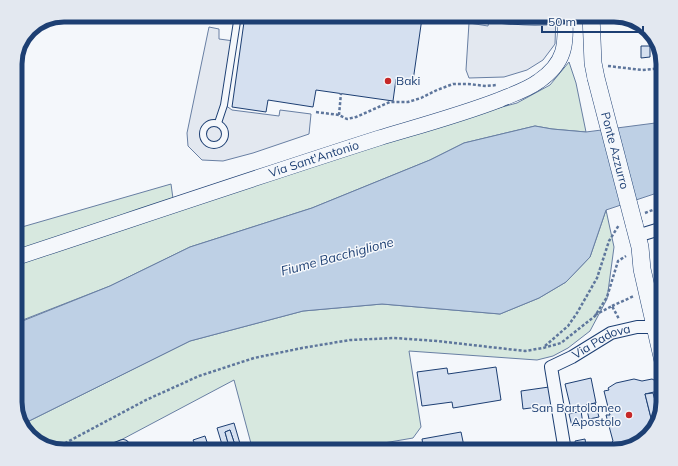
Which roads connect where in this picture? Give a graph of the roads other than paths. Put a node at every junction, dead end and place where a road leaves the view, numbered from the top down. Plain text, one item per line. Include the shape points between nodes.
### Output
1 (237, 22) edge
2 (565, 22) edge
3 (591, 22) edge
4 (218, 124) dead end
5 (656, 230) edge
6 (632, 237) junction
7 (22, 256) edge
8 (656, 291) edge
9 (656, 318) edge
10 (656, 328) edge
11 (565, 444) edge

1 - 4 lane via 224,105
2 - 7 street, Via Sant'Antonio via 563,53 555,67 527,88 486,105
3 - 6 main road, Ponte Azzurro, bridge via 593,63 601,72
5 - 6 street
6 - 8 main road via 648,264
6 - 9 main road
10 - 11 street, Via Padova via 637,327 612,333 551,367

